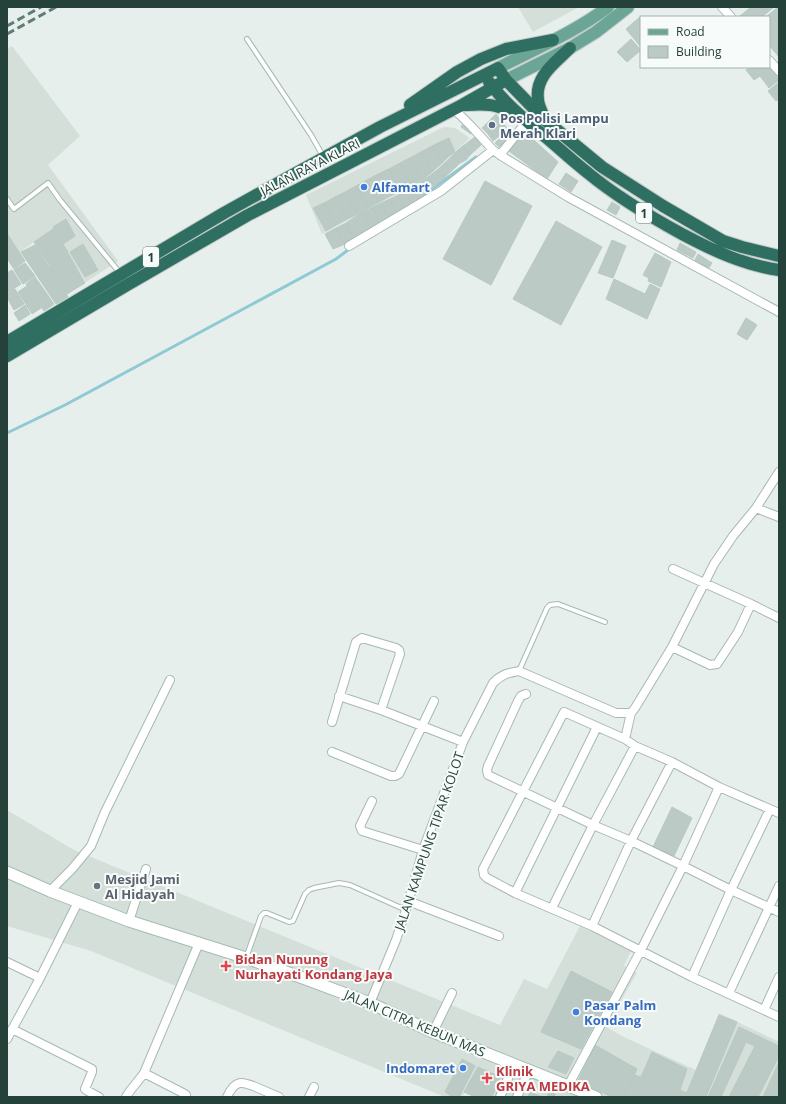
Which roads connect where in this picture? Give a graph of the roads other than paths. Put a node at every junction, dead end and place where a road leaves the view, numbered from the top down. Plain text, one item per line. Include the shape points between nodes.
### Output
1 (608, 7) edge
2 (628, 7) edge
3 (722, 7) edge
4 (730, 16) edge
5 (247, 39) dead end
6 (553, 40) junction
7 (570, 48) junction
8 (770, 61) edge
9 (498, 68) junction
10 (779, 71) edge
11 (485, 75) junction
12 (506, 80) junction
13 (493, 88) junction
14 (458, 107) junction
15 (545, 120) junction
16 (527, 121) junction
17 (380, 127) junction
18 (493, 150) junction
19 (500, 155) junction
20 (324, 157) junction
21 (7, 199) edge
22 (349, 246) dead end
23 (779, 256) edge
24 (779, 270) edge
25 (121, 274) junction
26 (779, 312) edge
27 (8, 338) edge
28 (7, 356) edge
29 (779, 472) edge
30 (756, 508) junction
31 (779, 517) edge
32 (673, 569) dead end
33 (704, 583) junction
34 (751, 604) junction
35 (779, 618) edge
36 (605, 622) dead end
37 (672, 647) junction
38 (519, 671) junction
39 (170, 680) dead end
40 (526, 694) dead end
41 (339, 696) junction
42 (434, 702) dead end
43 (380, 710) junction
44 (631, 713) junction
45 (332, 722) dead end
46 (422, 726) junction
47 (597, 728) junction
48 (625, 739) junction
49 (463, 742) junction
50 (635, 746) junction
51 (332, 752) dead end
52 (672, 762) junction
53 (719, 786) junction
54 (524, 792) junction
55 (372, 801) dead end
56 (557, 808) junction
57 (770, 809) junction
58 (779, 813) edge
59 (593, 825) junction
60 (631, 841) junction
61 (423, 850) junction
62 (683, 866) junction
63 (146, 869) dead end
64 (7, 872) edge
65 (779, 886) edge
66 (731, 890) junction
67 (50, 891) junction
68 (515, 893) junction
69 (408, 901) junction
70 (78, 902) junction
71 (769, 907) junction
72 (552, 908) junction
73 (406, 910) junction
74 (779, 912) edge
75 (129, 921) junction
76 (592, 926) junction
77 (499, 936) dead end
78 (199, 943) junction
79 (641, 950) junction
80 (246, 958) junction
81 (7, 962) edge
82 (692, 977) junction
83 (779, 977) edge
84 (40, 978) junction
85 (452, 993) dead end
86 (729, 993) junction
87 (370, 1003) junction
88 (764, 1010) junction
89 (779, 1017) edge
90 (12, 1029) junction
91 (433, 1032) junction
92 (7, 1039) edge
93 (514, 1064) junction
94 (529, 1070) junction
95 (144, 1073) junction
96 (568, 1086) junction
97 (314, 1087) dead end
98 (99, 1097) edge
99 (126, 1097) edge
100 (186, 1097) edge
101 (227, 1097) edge
102 (279, 1097) edge
103 (309, 1097) edge
104 (500, 1097) edge
105 (517, 1097) edge
106 (596, 1097) edge

1 - 6 main road, JALAN RAYA KLARI / 1 via 592,19
2 - 7 main road, JALAN RAYA KLARI / 1
3 - 4 street
5 - 20 lane
6 - 9 main road, JALAN RAYA KLARI / 1
6 - 17 highway via 506,49 481,59 457,72
7 - 12 main road, JALAN RAYA KLARI / 1
7 - 15 highway via 546,72 538,85 538,100
8 - 10 street
9 - 11 highway, JALAN RAYA KLARI / 1
9 - 12 highway, 1
11 - 13 highway, 1
11 - 17 highway, JALAN RAYA KLARI / 1
12 - 13 highway, JALAN RAYA KLARI / 1
12 - 15 highway, 1
13 - 14 highway, JALAN RAYA KLARI / 1
13 - 16 highway, 1
14 - 16 highway via 486,104 504,108
14 - 18 street
14 - 28 highway, JALAN RAYA KLARI / 1 via 248,215
15 - 23 highway, 1 via 602,167 701,229 722,241
16 - 19 street
16 - 24 highway, 1 via 588,173 644,213 727,256 760,267
17 - 20 highway, JALAN RAYA KLARI / 1
18 - 19 street
18 - 22 street via 441,191
19 - 26 street via 568,197
20 - 25 highway, JALAN RAYA KLARI / 1
21 - 25 lane via 14,209 48,183
25 - 27 highway, JALAN RAYA KLARI / 1
29 - 30 street
30 - 31 street
30 - 33 street via 732,536
32 - 33 street
33 - 34 street
33 - 37 street
34 - 35 street
34 - 37 street via 738,632 717,664 710,665
36 - 38 lane via 558,604 550,605
37 - 44 street
38 - 44 street via 616,713
38 - 49 street, JALAN KAMPUNG TIPAR KOLOT via 505,674 493,682
39 - 67 street via 91,846
40 - 54 street via 518,701 487,770 488,776
41 - 43 street
41 - 43 street via 359,639 396,648 400,654
41 - 45 street
42 - 46 street
43 - 46 street
44 - 48 street
46 - 49 street
46 - 51 street via 399,774 395,776
47 - 48 street
47 - 54 street via 564,712
47 - 56 street
48 - 50 street
49 - 61 street, JALAN KAMPUNG TIPAR KOLOT
50 - 52 street
50 - 59 street
52 - 53 street
52 - 60 street
53 - 57 street
53 - 62 street
54 - 56 street
54 - 68 street via 483,869 487,878
55 - 61 street via 360,826 362,831
56 - 59 street
56 - 68 street
57 - 58 street
57 - 66 street
59 - 60 street
59 - 72 street
60 - 62 street
60 - 76 street
61 - 69 street, JALAN KAMPUNG TIPAR KOLOT
62 - 66 street
62 - 79 street
63 - 75 street
64 - 67 street, JALAN CITRA KEBUN MAS
65 - 71 street
66 - 71 street
66 - 82 street
67 - 70 street, JALAN CITRA KEBUN MAS
68 - 72 street
69 - 73 street, JALAN KAMPUNG TIPAR KOLOT
69 - 77 street
70 - 75 street, JALAN CITRA KEBUN MAS
70 - 84 street
71 - 74 street
71 - 86 street
72 - 76 street
73 - 80 lane via 350,885 339,883 314,888 305,894 293,921 289,922 267,913 261,916
73 - 87 street, JALAN KAMPUNG TIPAR KOLOT
75 - 78 street, JALAN CITRA KEBUN MAS
76 - 79 street
78 - 80 street, JALAN CITRA KEBUN MAS
78 - 95 street
79 - 82 street
79 - 96 street
80 - 87 street, JALAN CITRA KEBUN MAS
81 - 84 street
82 - 86 street
83 - 88 street
84 - 90 street
85 - 91 street
86 - 88 street
87 - 91 street, JALAN CITRA KEBUN MAS
88 - 89 street
90 - 92 street
90 - 98 street via 92,1068 85,1088
91 - 93 street, JALAN CITRA KEBUN MAS
93 - 94 street, JALAN CITRA KEBUN MAS
93 - 104 street
94 - 96 street, JALAN CITRA KEBUN MAS
94 - 105 street
95 - 99 street
95 - 100 street via 185,1094
96 - 106 street, JALAN CITRA KEBUN MAS
97 - 103 street
101 - 102 street via 231,1088 245,1082

